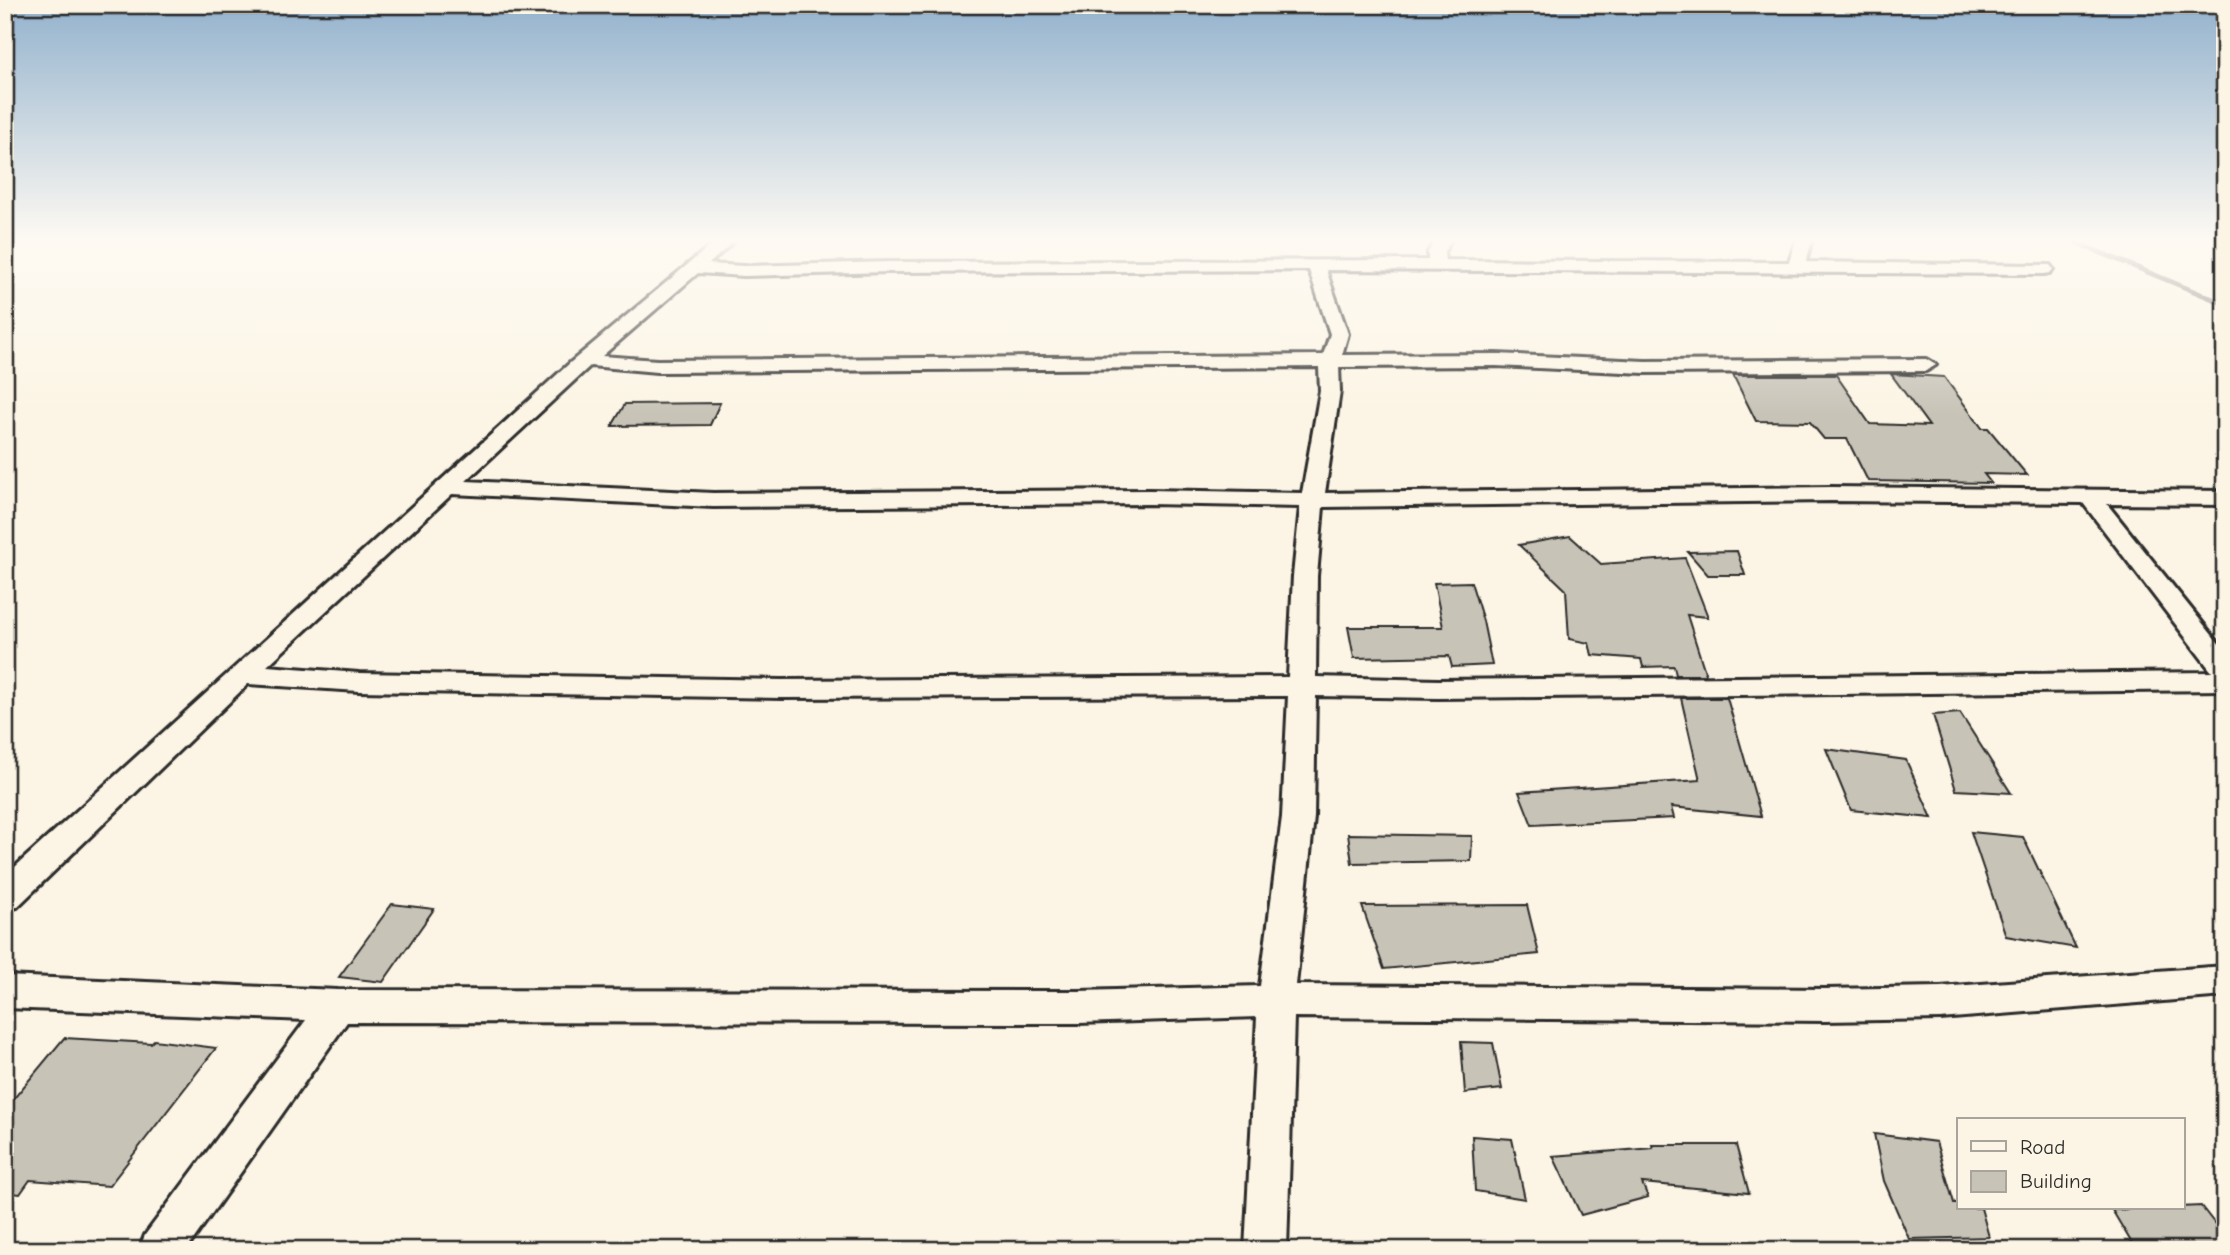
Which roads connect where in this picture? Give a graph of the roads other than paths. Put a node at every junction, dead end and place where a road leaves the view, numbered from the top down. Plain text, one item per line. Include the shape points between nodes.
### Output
1 (657, 299) edge
2 (1327, 299) edge
3 (586, 360) junction
4 (1328, 362) junction
5 (1926, 365) dead end
6 (446, 487) junction
7 (2089, 496) junction
8 (2225, 498) edge
9 (1312, 500) junction
10 (2225, 670) edge
11 (242, 674) junction
12 (2225, 681) edge
13 (1304, 686) junction
14 (5, 897) edge
15 (2225, 981) edge
16 (5, 992) edge
17 (1276, 1002) junction
18 (338, 1006) junction
19 (160, 1250) edge
20 (1266, 1250) edge

1 - 3 street
2 - 4 street via 1339,334
3 - 4 street via 657,366
3 - 6 street
4 - 5 street
4 - 9 street via 1330,391
6 - 9 street via 713,500
6 - 11 street
7 - 8 street
7 - 9 street
7 - 10 street
9 - 13 street via 1305,576
11 - 13 street via 359,682 781,689
11 - 14 street
12 - 13 street via 1438,689
13 - 17 street via 1298,817
15 - 17 street via 1940,1003
16 - 18 street
17 - 18 street via 1079,1007
17 - 20 street
18 - 19 street

